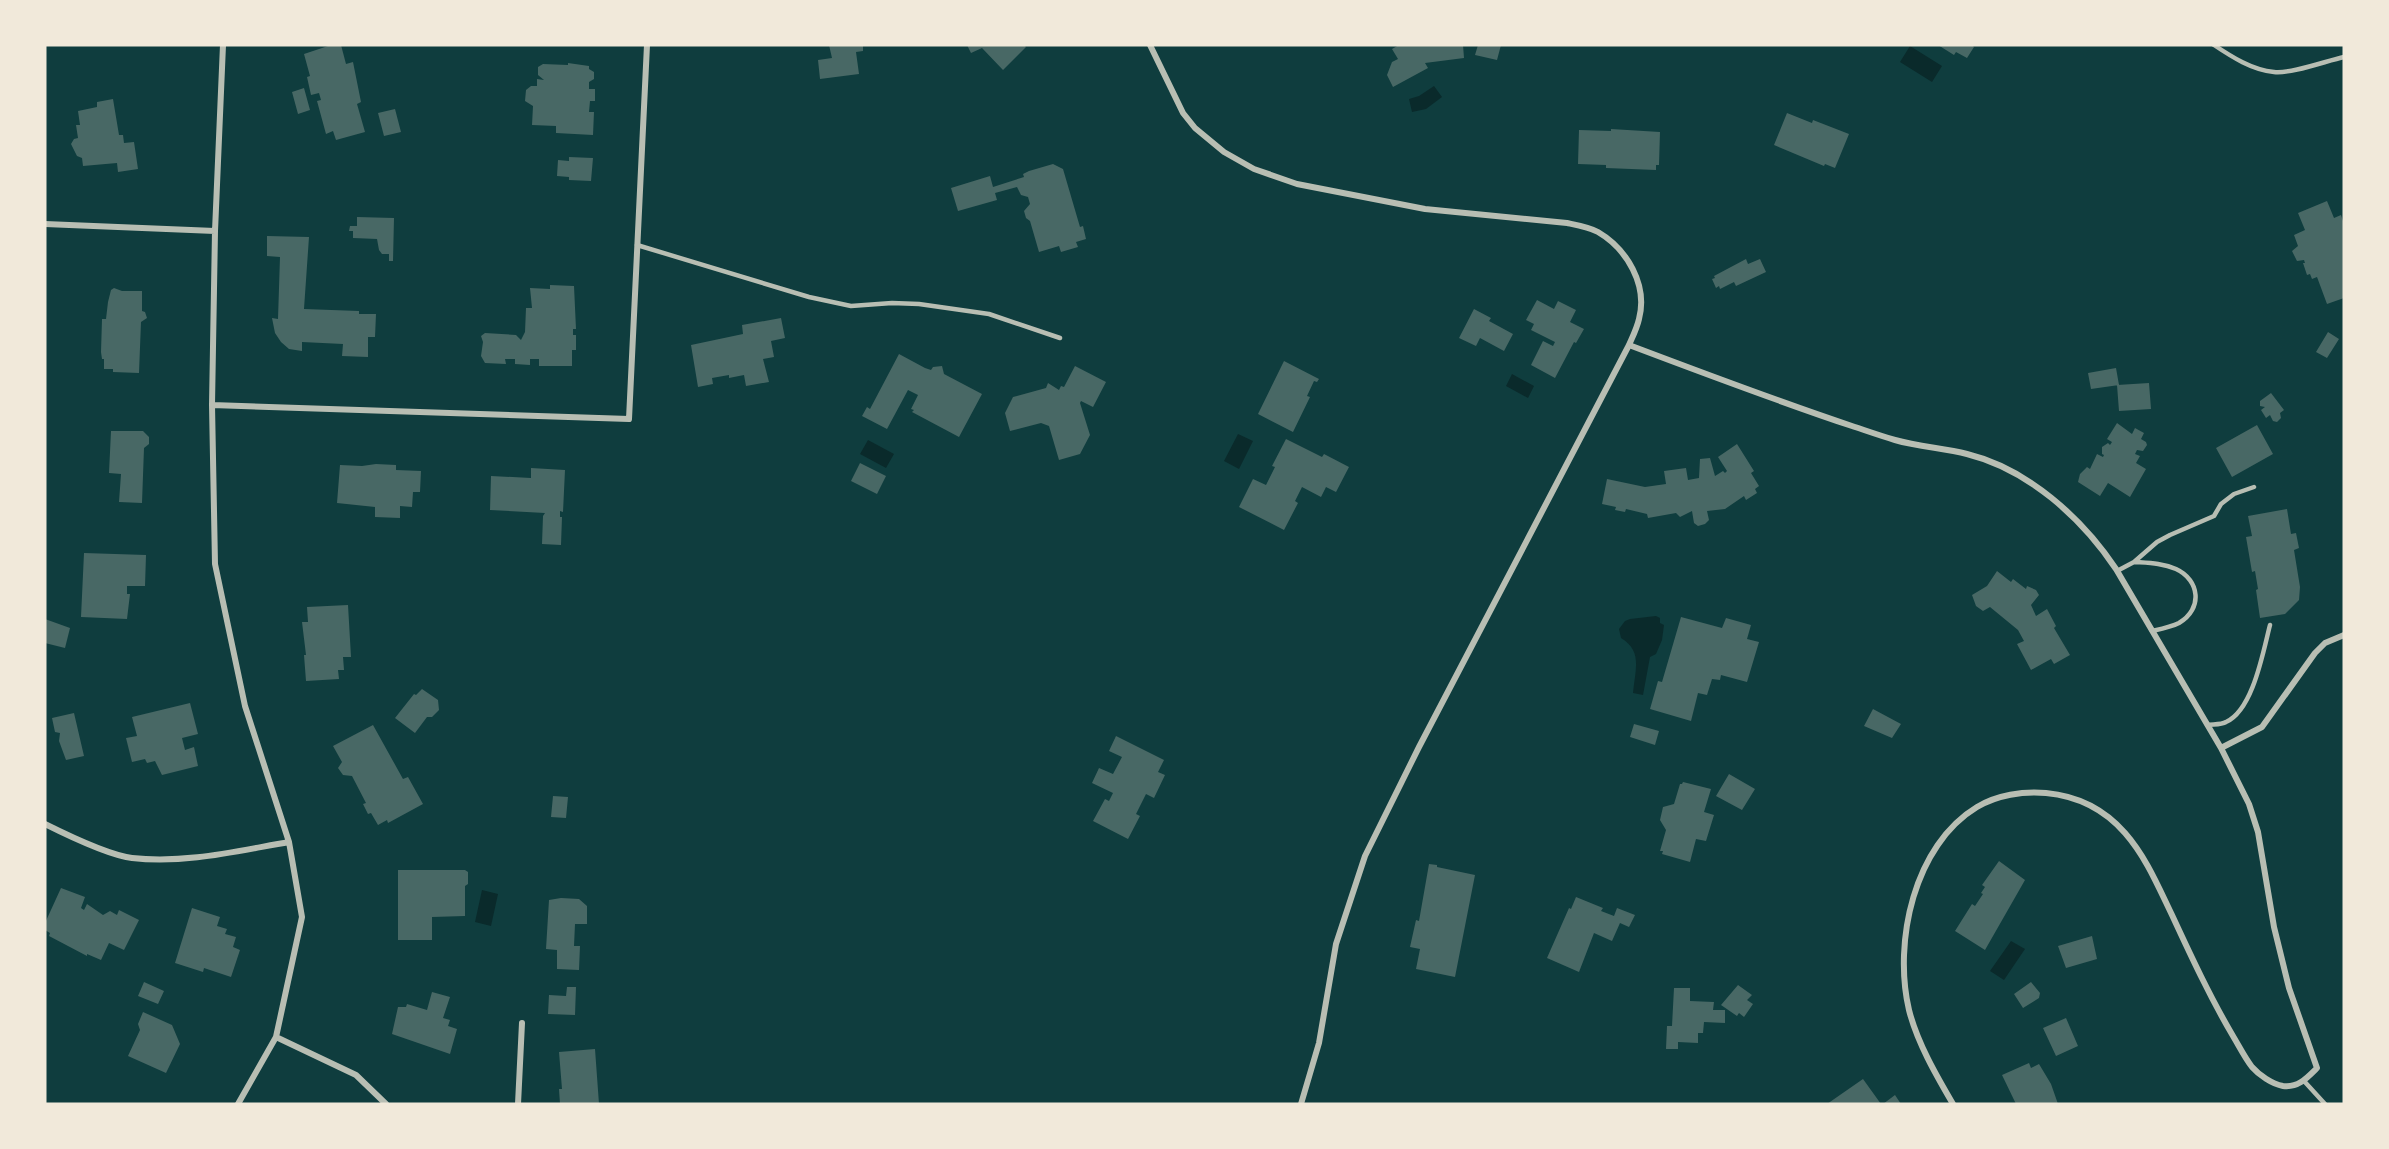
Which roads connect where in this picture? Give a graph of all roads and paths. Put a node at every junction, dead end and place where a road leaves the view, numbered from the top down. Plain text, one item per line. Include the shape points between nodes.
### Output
1 (223, 45) edge
2 (647, 45) edge
3 (1150, 45) edge
4 (2214, 45) edge
5 (2344, 57) edge
6 (45, 224) edge
7 (215, 231) junction
8 (637, 244) junction
9 (1060, 338) dead end
10 (1629, 345) junction
11 (212, 405) junction
12 (2254, 487) dead end
13 (2134, 562) junction
14 (2117, 570) junction
15 (2270, 625) dead end
16 (2152, 631) junction
17 (2344, 635) edge
18 (2207, 725) junction
19 (2221, 748) junction
20 (45, 824) edge
21 (289, 842) junction
22 (522, 1023) dead end
23 (276, 1037) junction
24 (2304, 1081) junction
25 (238, 1104) edge
26 (386, 1104) edge
27 (518, 1104) edge
28 (1301, 1104) edge
29 (1953, 1104) edge
30 (2325, 1104) edge

1 - 7 street
2 - 8 street
3 - 10 street via 1189,121 1224,152 1254,169 1297,184 1425,209 1567,223 1596,231 1620,251 1637,279 1640,318
4 - 5 lane via 2232,58 2275,72
6 - 7 street
7 - 11 street
8 - 9 lane via 809,297 851,306 910,304 989,314
8 - 11 street via 629,419
10 - 14 street via 1896,441 1988,461 2052,499 2099,543
10 - 28 street via 1365,856 1336,944 1319,1043
11 - 21 street via 215,564 245,706
12 - 13 lane via 2234,494 2214,516 2157,542
13 - 14 lane
13 - 16 lane via 2160,563 2176,569 2195,588 2191,613 2179,622
14 - 16 street
15 - 18 lane via 2259,671 2240,710 2229,721
16 - 18 street
17 - 19 street via 2325,643 2315,653 2262,727
18 - 19 street
19 - 24 street via 2249,804 2258,832 2289,988 2317,1068
20 - 21 street via 130,858 189,860
21 - 23 street via 302,917
22 - 27 street
23 - 25 street
23 - 26 street via 356,1075
24 - 29 street via 2282,1086 2252,1067 2214,1005 2145,859 2125,833 2098,809 2082,801 2030,792 1995,799 1955,823 1929,857 1915,894 1904,949 1909,1010
24 - 30 lane

